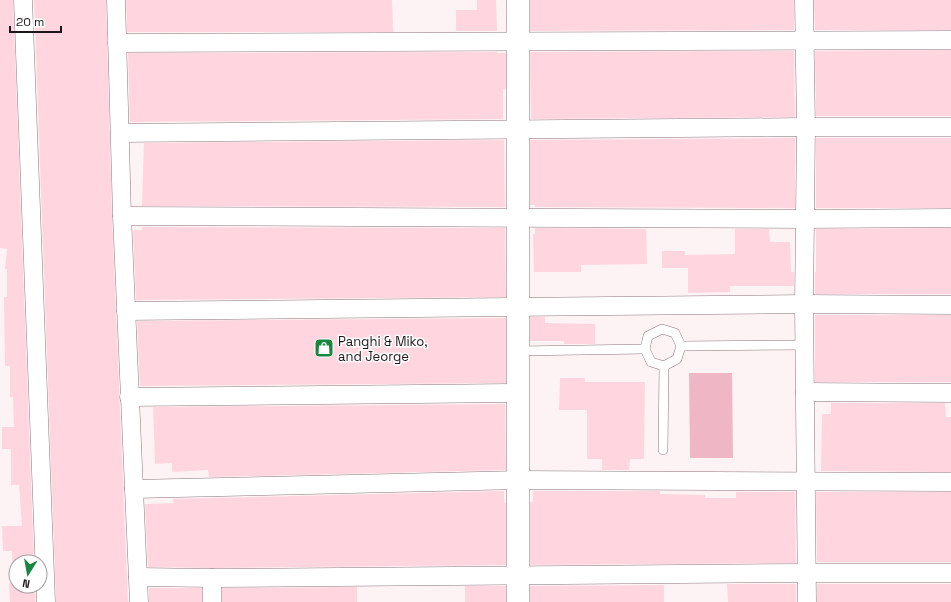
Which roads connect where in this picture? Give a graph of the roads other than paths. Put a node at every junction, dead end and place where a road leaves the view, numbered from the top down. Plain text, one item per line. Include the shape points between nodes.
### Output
1 (23, 0) edge
2 (116, 0) edge
3 (518, 0) edge
4 (804, 0) edge
5 (951, 40) edge
6 (518, 41) junction
7 (804, 41) junction
8 (117, 43) junction
9 (806, 127) junction
10 (951, 127) edge
11 (518, 130) junction
12 (120, 133) junction
13 (122, 216) junction
14 (518, 217) junction
15 (951, 218) edge
16 (804, 219) junction
17 (804, 304) junction
18 (951, 305) edge
19 (518, 306) junction
20 (126, 311) junction
21 (805, 345) junction
22 (681, 346) junction
23 (645, 349) junction
24 (519, 351) junction
25 (664, 366) junction
26 (805, 392) junction
27 (518, 393) junction
28 (951, 393) edge
29 (129, 397) junction
30 (663, 450) dead end
31 (518, 480) junction
32 (805, 480) junction
33 (951, 482) edge
34 (134, 490) junction
35 (806, 573) junction
36 (951, 573) edge
37 (518, 576) junction
38 (138, 577) junction
39 (212, 578) junction
40 (46, 602) edge
41 (139, 602) edge
42 (212, 602) edge
43 (518, 602) edge
44 (807, 602) edge

1 - 40 street
2 - 8 street
3 - 6 street
4 - 7 street
5 - 7 street
6 - 7 street
6 - 8 street
6 - 11 street
7 - 9 street
8 - 12 street
9 - 10 street
9 - 11 street
9 - 16 street
11 - 12 street
11 - 14 street
12 - 13 street
13 - 14 street
13 - 20 street
14 - 16 street
14 - 19 street
15 - 16 street
16 - 17 street
17 - 18 street
17 - 19 street
17 - 21 street
19 - 20 street
19 - 24 street
20 - 29 street
21 - 22 lane
21 - 26 street
22 - 23 lane via 675,334 662,329 648,336
22 - 25 lane via 677,359
23 - 24 lane
23 - 25 lane via 651,362
24 - 27 street
25 - 30 lane
26 - 28 street
26 - 32 street
27 - 29 street
27 - 31 street
29 - 34 street
31 - 32 street
31 - 34 street
31 - 37 street
32 - 33 street
32 - 35 street
34 - 38 street
35 - 36 street
35 - 37 street
35 - 44 street
37 - 39 street
37 - 43 street
38 - 39 street
38 - 41 street
39 - 42 street

